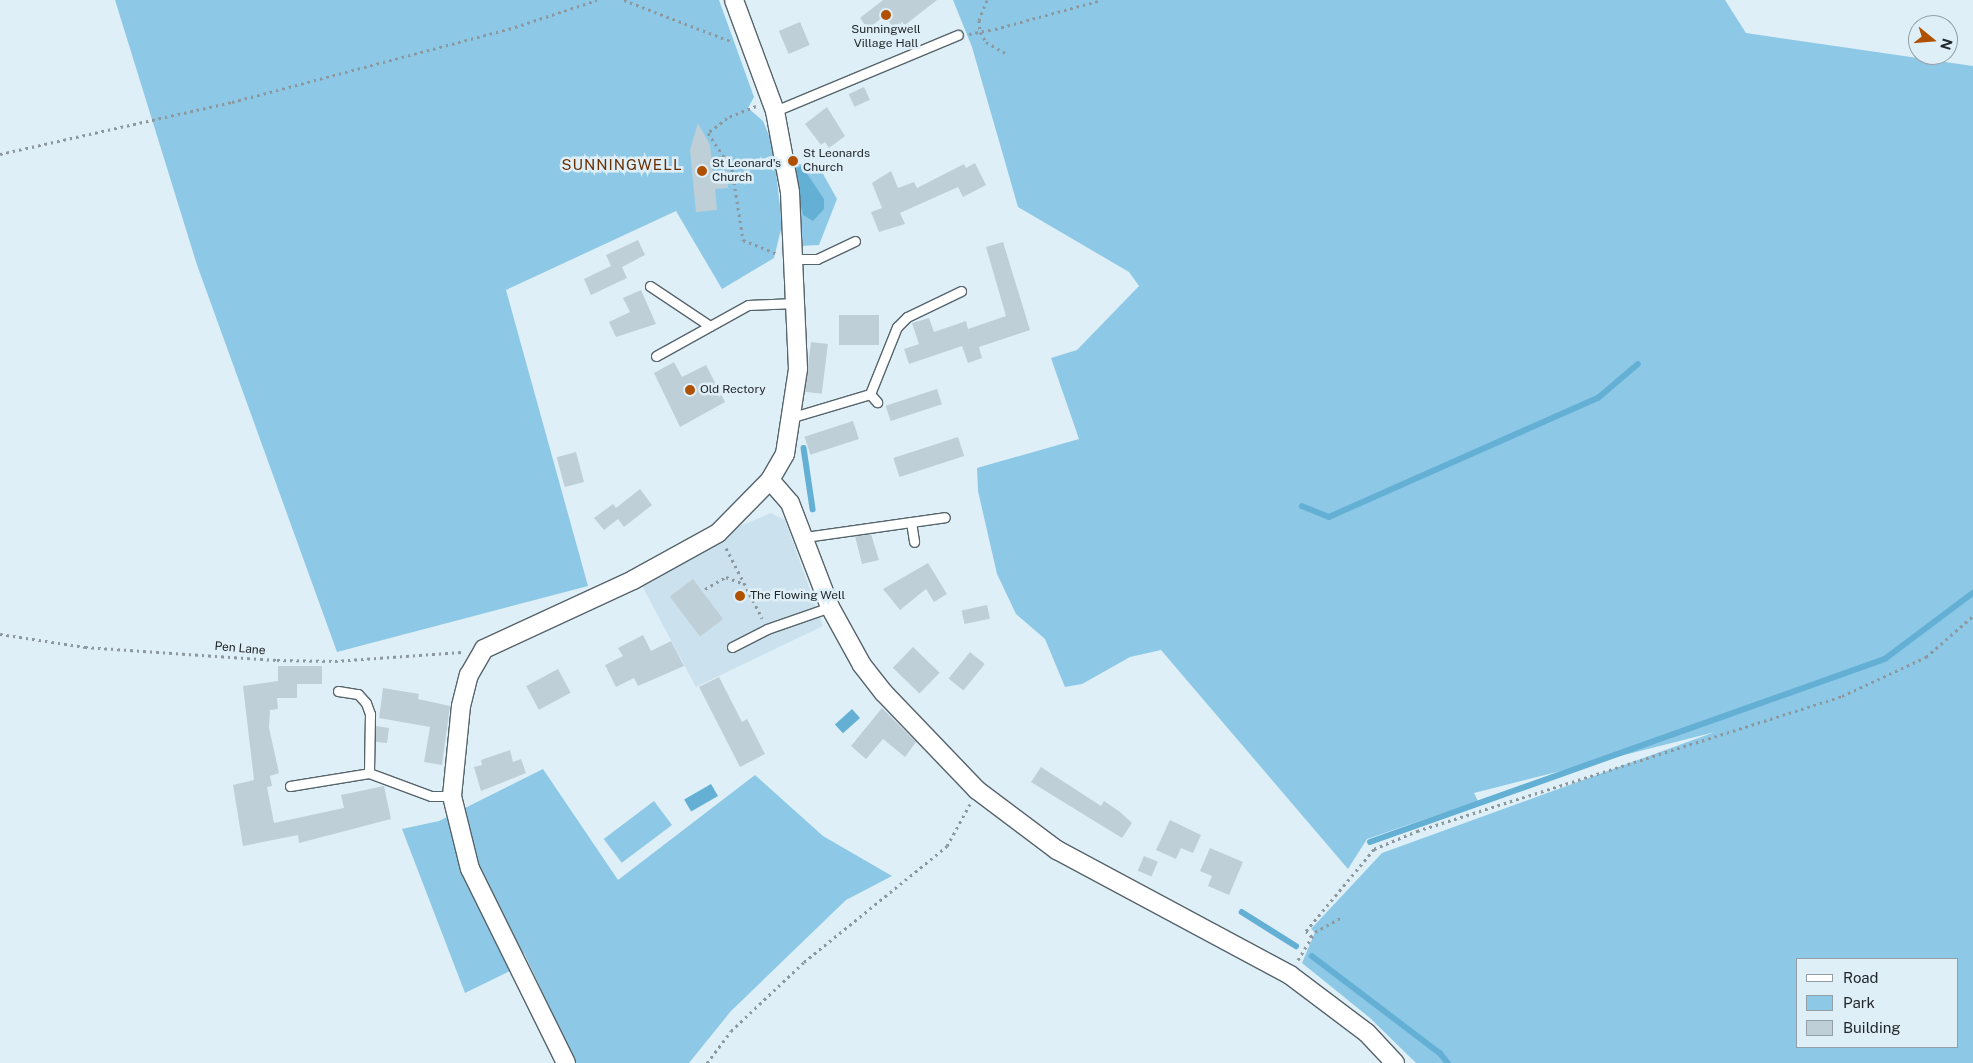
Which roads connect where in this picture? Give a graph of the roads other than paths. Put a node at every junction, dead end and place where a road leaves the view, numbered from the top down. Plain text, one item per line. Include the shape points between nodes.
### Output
1 (734, 0) edge
2 (962, 35) road end
3 (773, 105) junction
4 (855, 241) dead end
5 (794, 255) junction
6 (650, 286) dead end
7 (961, 291) dead end
8 (796, 303) junction
9 (710, 326) junction
10 (656, 356) dead end
11 (870, 394) junction
12 (877, 402) dead end
13 (793, 417) junction
14 (770, 480) junction
15 (945, 517) dead end
16 (911, 522) junction
17 (805, 537) junction
18 (914, 542) dead end
19 (830, 608) junction
20 (732, 647) dead end
21 (338, 691) dead end
22 (369, 773) junction
23 (290, 786) dead end
24 (452, 796) junction
25 (566, 1063) edge
26 (1395, 1063) edge

1 - 3 street
2 - 3 lane
3 - 5 street via 786,161
4 - 5 lane via 817,258
5 - 8 street
6 - 9 lane
7 - 11 lane via 907,317 896,327
8 - 9 lane via 758,302
8 - 13 street via 798,369
9 - 10 lane
11 - 12 lane
11 - 13 lane
13 - 14 street via 785,454
14 - 17 street via 790,503
14 - 24 street via 718,532 633,580 499,639 480,654 460,706
15 - 16 lane
16 - 17 lane
16 - 18 lane
17 - 19 street
19 - 20 lane via 768,629
19 - 26 street via 862,665 977,790 1056,850 1290,975 1367,1033
21 - 22 lane via 358,694 366,703
22 - 23 lane
22 - 24 lane via 430,796
24 - 25 street via 470,869

